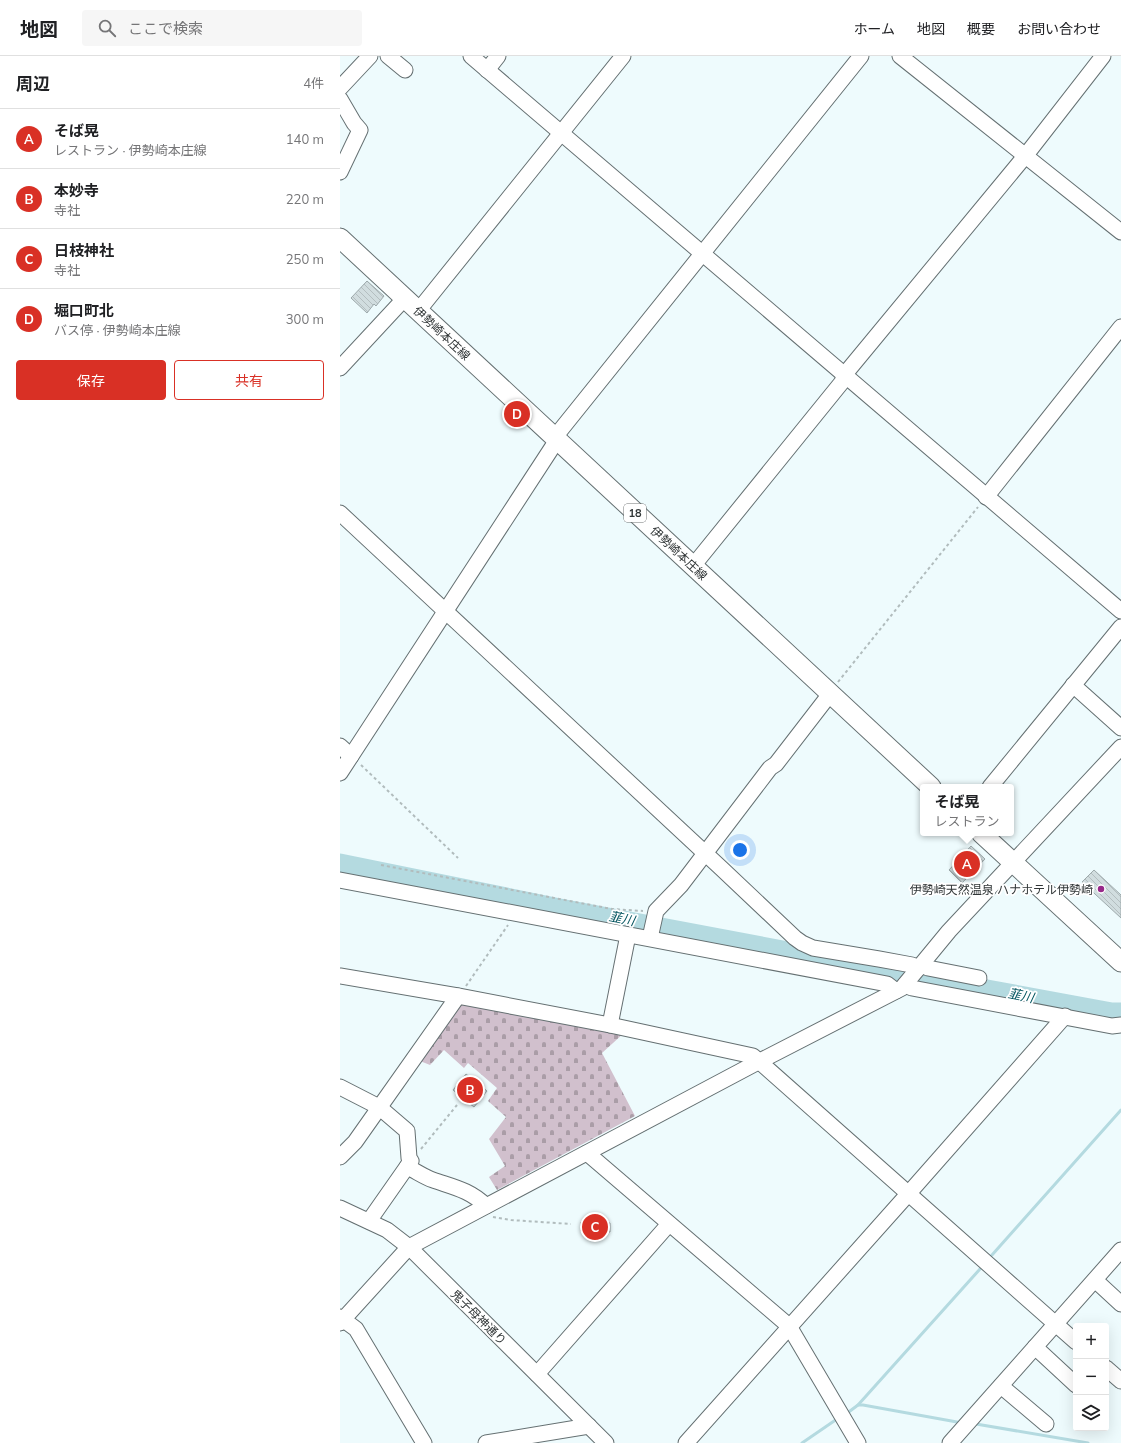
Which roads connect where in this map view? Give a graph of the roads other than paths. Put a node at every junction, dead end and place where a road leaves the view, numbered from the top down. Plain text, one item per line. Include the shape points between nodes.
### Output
1 (370, 56) edge
2 (388, 56) edge
3 (471, 56) edge
4 (498, 56) edge
5 (623, 56) edge
6 (861, 56) edge
7 (900, 56) edge
8 (1103, 56) edge
9 (405, 70) dead end
10 (487, 70) junction
11 (340, 88) edge
12 (340, 99) edge
13 (561, 133) junction
14 (1026, 155) junction
15 (340, 172) edge
16 (1121, 232) edge
17 (340, 238) edge
18 (702, 254) junction
19 (404, 298) junction
20 (418, 311) junction
21 (1121, 327) edge
22 (340, 368) edge
23 (845, 374) junction
24 (557, 440) junction
25 (986, 497) junction
26 (340, 513) edge
27 (693, 566) junction
28 (444, 611) junction
29 (1121, 611) edge
30 (1121, 627) edge
31 (1073, 685) junction
32 (830, 694) junction
33 (1121, 728) edge
34 (1121, 747) edge
35 (346, 751) edge
36 (340, 773) edge
37 (928, 784) edge
38 (992, 784) edge
39 (984, 836) edge
40 (705, 853) junction
41 (1012, 862) junction
42 (340, 880) edge
43 (628, 936) junction
44 (650, 937) junction
45 (1120, 959) edge
46 (920, 966) junction
47 (979, 978) dead end
48 (342, 980) edge
49 (896, 990) junction
50 (458, 996) junction
51 (1064, 1016) junction
52 (1121, 1025) edge
53 (610, 1026) junction
54 (758, 1062) junction
55 (340, 1087) edge
56 (379, 1107) junction
57 (587, 1153) junction
58 (340, 1157) edge
59 (409, 1164) junction
60 (909, 1194) junction
61 (340, 1208) edge
62 (483, 1208) junction
63 (369, 1222) junction
64 (669, 1224) junction
65 (409, 1247) junction
66 (1121, 1250) edge
67 (1094, 1280) junction
68 (1121, 1304) edge
69 (341, 1320) edge
70 (1055, 1324) junction
71 (790, 1326) junction
72 (1073, 1339) edge
73 (1035, 1347) junction
74 (1109, 1371) edge
75 (537, 1374) junction
76 (1121, 1381) edge
77 (1073, 1382) edge
78 (1001, 1386) junction
79 (1046, 1424) dead end
80 (589, 1426) junction
81 (424, 1443) edge
82 (486, 1443) edge
83 (606, 1443) edge
84 (686, 1443) edge
85 (858, 1443) edge
86 (950, 1443) edge

1 - 11 street
2 - 9 street
3 - 10 street
4 - 10 street
5 - 13 street
6 - 18 street
7 - 14 street
8 - 14 street
10 - 13 street
12 - 15 street via 360,130
13 - 18 street
13 - 20 street
14 - 16 street
14 - 23 street
17 - 19 main road, 伊勢崎本庄線 / 18
18 - 23 street
18 - 24 street via 559,432
19 - 20 main road, 伊勢崎本庄線 / 18
19 - 22 street
20 - 24 main road, 伊勢崎本庄線 / 18
21 - 25 street
23 - 25 street
23 - 27 street via 842,382
24 - 27 main road, 伊勢崎本庄線 / 18
24 - 28 street
25 - 29 street
26 - 28 street
27 - 32 main road, 伊勢崎本庄線 / 18
28 - 35 street
28 - 40 street
30 - 31 street
31 - 33 street
31 - 38 street
32 - 37 main road, 伊勢崎本庄線 / 18
32 - 40 street
34 - 41 street
35 - 36 street
39 - 41 main road
40 - 44 street via 681,886 655,914
40 - 46 street via 802,943 813,948
41 - 45 main road
41 - 46 street
42 - 43 street
43 - 44 street
43 - 53 street
44 - 49 street via 887,984
46 - 47 street
46 - 49 street
48 - 50 street
49 - 51 street via 912,988
49 - 54 street
50 - 53 street
50 - 56 street
51 - 52 street via 1112,1026
51 - 60 street
53 - 54 street via 753,1056
54 - 57 street
54 - 60 street
55 - 56 street
56 - 58 street via 355,1142
56 - 59 street via 407,1131
57 - 62 street
57 - 64 street
59 - 62 street via 432,1180 457,1187 478,1198
59 - 63 street
60 - 70 street
60 - 71 street
61 - 63 street, 鬼子母神通り
62 - 65 street
63 - 65 street, 鬼子母神通り via 387,1230
64 - 71 street
64 - 75 street
65 - 69 street
65 - 75 street, 鬼子母神通り
66 - 67 street
67 - 68 street
67 - 70 street
69 - 81 street via 356,1329
70 - 72 street
70 - 73 street
71 - 84 street
71 - 85 street
73 - 77 street
73 - 78 street
74 - 76 street
75 - 80 street, 鬼子母神通り
78 - 79 street
78 - 86 street
80 - 82 street
80 - 83 street, 鬼子母神通り

